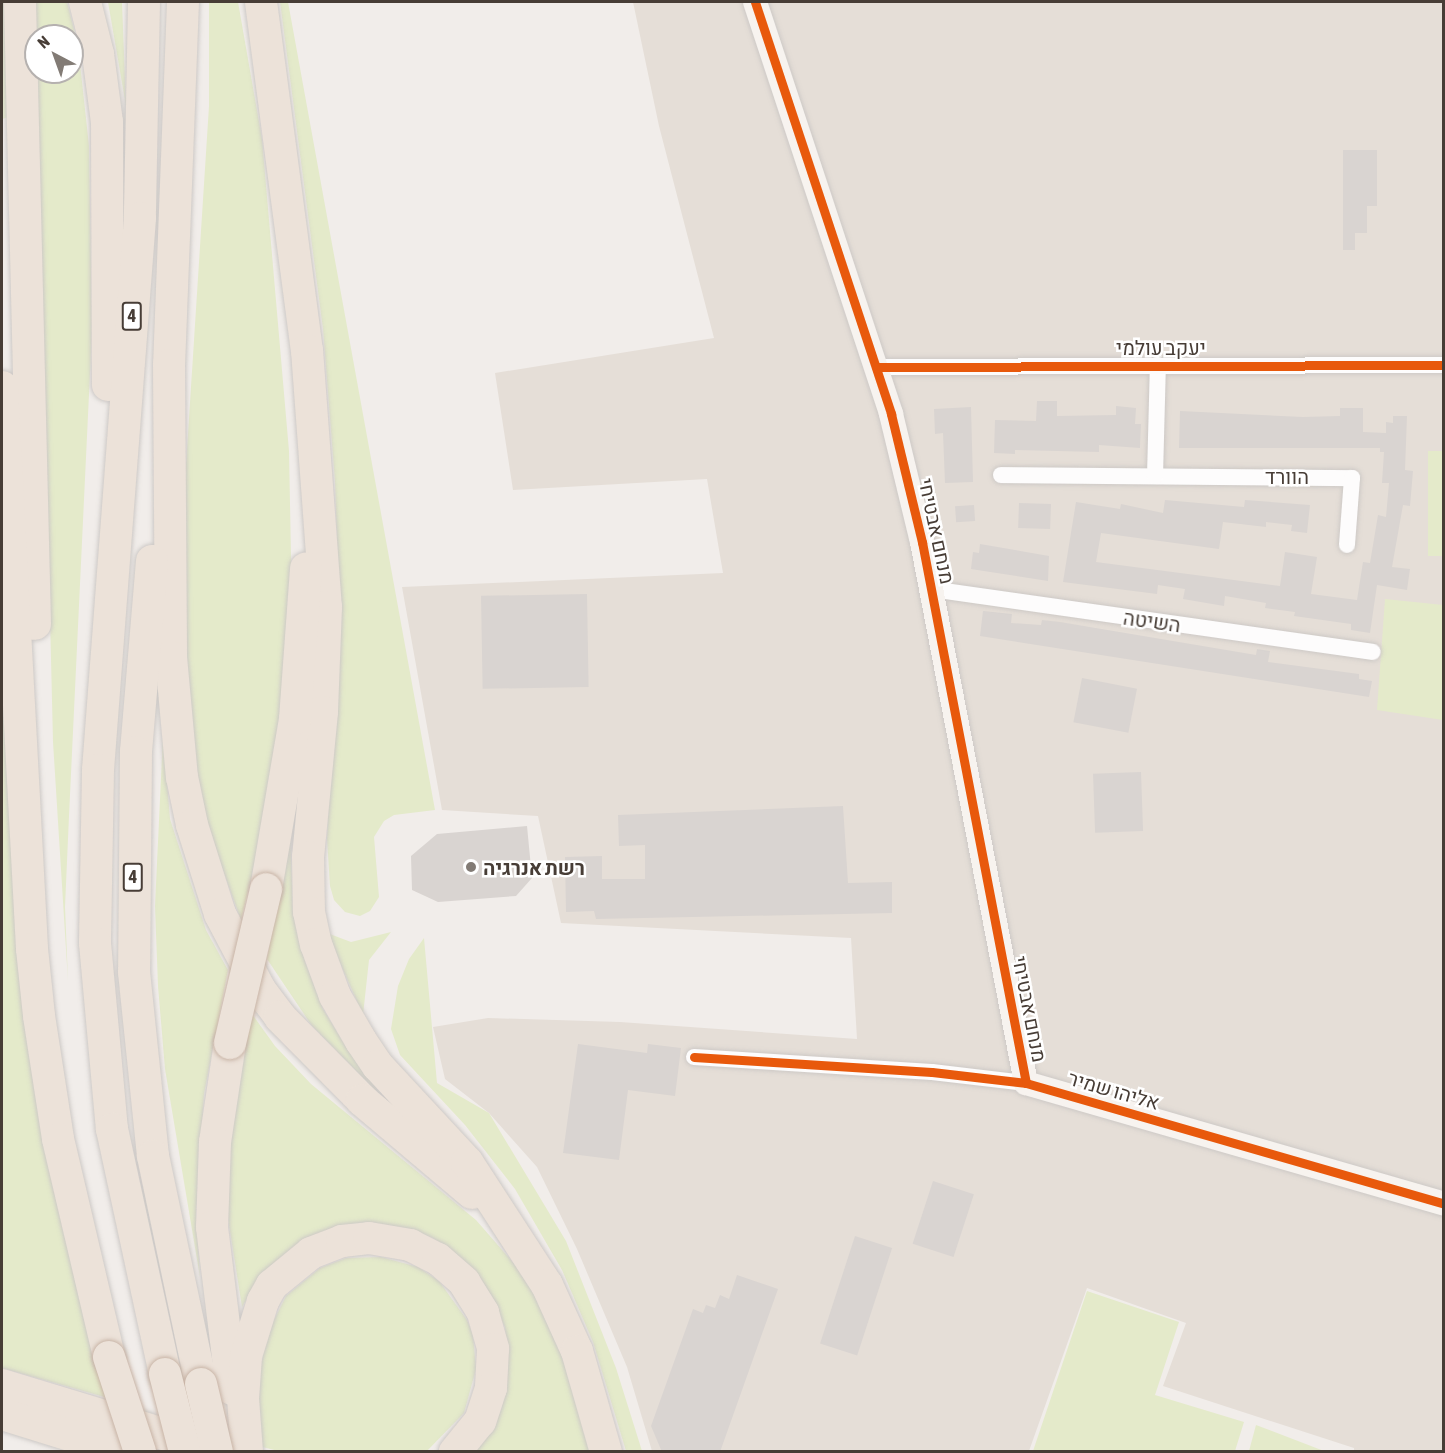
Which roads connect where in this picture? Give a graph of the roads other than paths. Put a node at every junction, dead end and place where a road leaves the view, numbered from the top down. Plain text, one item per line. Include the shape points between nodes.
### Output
1 (20, 2) edge
2 (85, 2) edge
3 (144, 2) edge
4 (183, 2) edge
5 (255, 2) edge
6 (261, 2) edge
7 (755, 2) edge
8 (279, 140) junction
9 (169, 365) junction
10 (1158, 365) junction
11 (1443, 365) edge
12 (878, 367) junction
13 (2, 387) edge
14 (312, 408) junction
15 (1000, 475) dead end
16 (1155, 476) junction
17 (1347, 545) dead end
18 (931, 589) junction
19 (108, 631) junction
20 (1373, 652) dead end
21 (32, 949) junction
22 (694, 1057) dead end
23 (1026, 1083) junction
24 (1443, 1204) edge
25 (523, 1246) junction
26 (109, 1357) junction
27 (2, 1385) edge
28 (237, 1393) junction
29 (2, 1414) edge
30 (126, 1452) edge
31 (141, 1452) edge
32 (185, 1452) edge
33 (219, 1452) edge
34 (247, 1452) edge
35 (455, 1452) edge
36 (606, 1452) edge

1 - 21 highway via 38,775
2 - 19 highway via 98,54 107,122
3 - 19 highway, 4 via 140,218
4 - 9 highway, 4
5 - 8 highway
6 - 8 highway
7 - 12 street, מנחם אבטיחי
8 - 14 highway
9 - 25 highway via 171,657 175,712 192,825 220,914 260,990 305,1046 471,1193
9 - 33 highway, 4, bridge via 137,732 134,972 153,1156
10 - 11 street, יעקב עולמי
10 - 12 street, יעקב עולמי
10 - 16 street
12 - 18 street, מנחם אבטיחי
13 - 21 highway
14 - 25 highway via 326,607 322,712 308,857 309,912 316,944 335,996 378,1066 467,1162
14 - 28 highway, bridge via 300,668 286,790 231,1043 215,1142 212,1227
15 - 16 street, הוורד
16 - 17 street, הוורד via 1352,478
18 - 20 street, השיטה
18 - 23 street, מנחם אבטיחי
19 - 32 highway, 4, bridge via 95,820 98,1011 114,1140
21 - 26 highway via 58,1139
22 - 23 street, אליהו שמיר via 932,1072
23 - 24 street, אליהו שמיר
25 - 36 highway via 547,1285 577,1351
26 - 30 highway, bridge
26 - 31 highway, bridge
27 - 33 highway
28 - 34 highway
28 - 35 highway via 249,1335 272,1285 311,1253 342,1241 397,1242 426,1251 451,1268 475,1297 490,1331 494,1370 487,1406
29 - 30 highway

